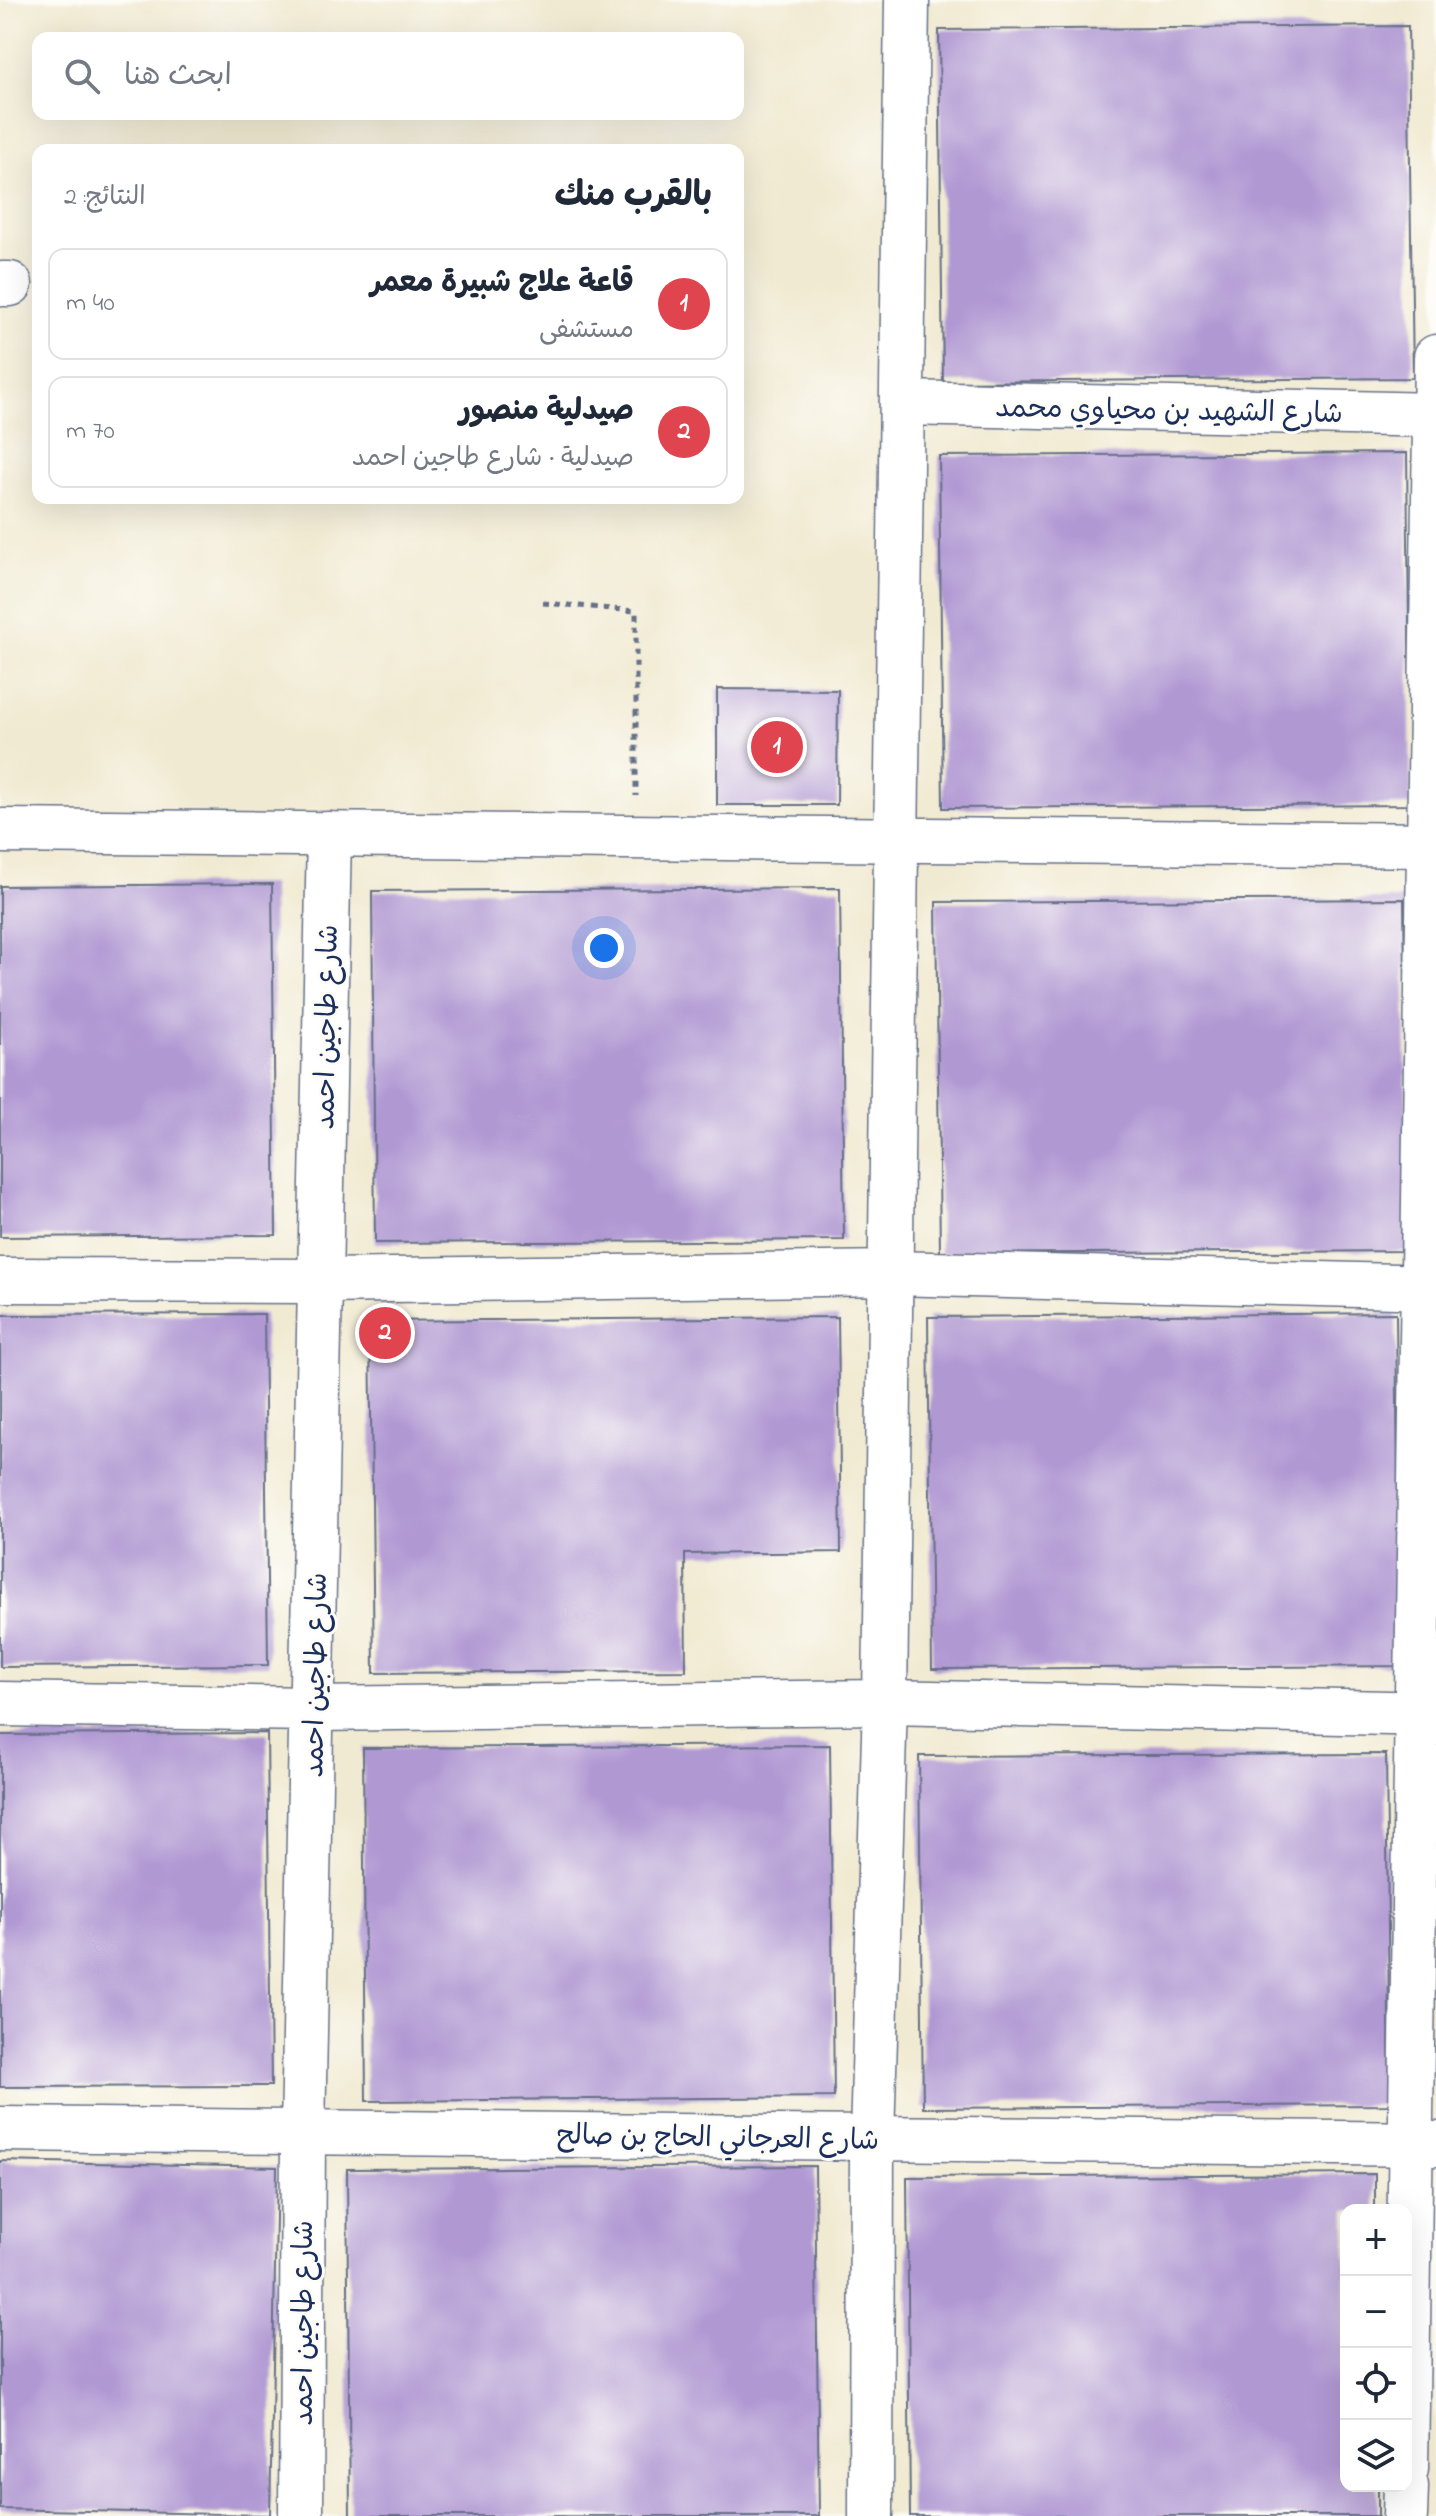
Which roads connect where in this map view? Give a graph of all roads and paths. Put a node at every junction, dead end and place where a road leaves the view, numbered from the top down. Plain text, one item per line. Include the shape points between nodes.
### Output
1 (907, 0) edge
2 (1436, 357) edge
3 (902, 403) junction
4 (1436, 415) edge
5 (543, 603) dead end
6 (0, 831) edge
7 (329, 834) junction
8 (636, 837) junction
9 (896, 840) junction
10 (1433, 845) edge
11 (891, 1273) junction
12 (0, 1280) edge
13 (321, 1281) junction
14 (1430, 1287) edge
15 (885, 1702) junction
16 (0, 1704) edge
17 (314, 1709) junction
18 (1427, 1714) edge
19 (0, 2129) edge
20 (303, 2132) junction
21 (872, 2138) junction
22 (1424, 2144) edge
23 (1409, 2420) edge
24 (1406, 2492) edge
25 (301, 2516) edge
26 (871, 2516) edge
27 (1405, 2516) edge

1 - 3 street
2 - 4 street
3 - 4 street, شارع الشهيد بن محياوي محمد
3 - 9 street
4 - 10 street
5 - 8 path via 636,611
6 - 7 street
7 - 8 street
7 - 13 street, شارع طاجين احمد
8 - 9 street
9 - 10 street
9 - 11 street
10 - 14 street
11 - 13 street
11 - 14 street
11 - 15 street
12 - 13 street
13 - 17 street, شارع طاجين احمد
14 - 18 street
15 - 17 street
15 - 18 street
15 - 21 street
16 - 17 street
17 - 20 street, شارع طاجين احمد
18 - 22 street
19 - 20 street, شارع العرجاني الحاج بن صالح
20 - 21 street, شارع العرجاني الحاج بن صالح
20 - 25 street, شارع طاجين احمد
21 - 22 street, شارع العرجاني الحاج بن صالح
21 - 26 street
22 - 23 street
24 - 27 street

